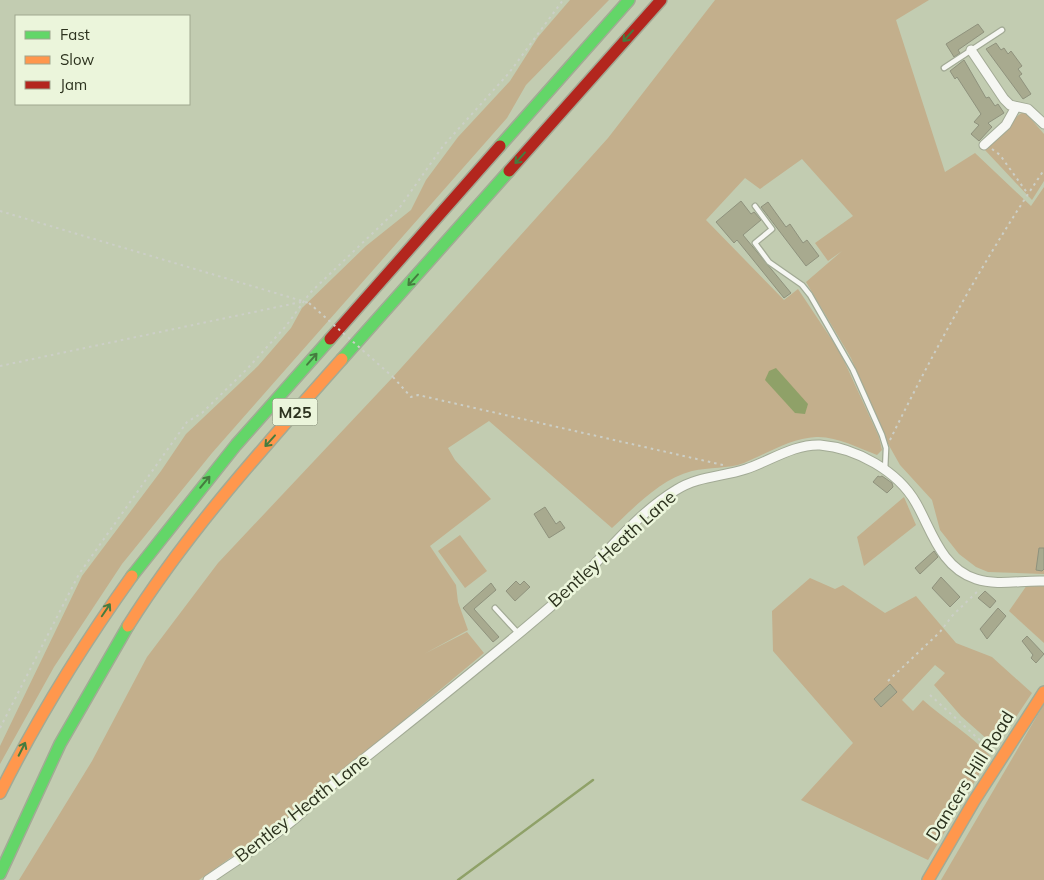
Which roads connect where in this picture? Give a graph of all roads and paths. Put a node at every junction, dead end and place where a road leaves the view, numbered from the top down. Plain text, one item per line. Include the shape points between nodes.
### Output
1 (563, 0) edge
2 (629, 0) edge
3 (660, 0) edge
4 (1002, 30) dead end
5 (971, 50) junction
6 (944, 68) dead end
7 (1016, 107) junction
8 (1044, 124) edge
9 (984, 145) joint
10 (1044, 170) edge
11 (1028, 194) junction
12 (755, 206) dead end
13 (0, 211) edge
14 (302, 301) junction
15 (0, 366) edge
16 (886, 448) junction
17 (885, 471) junction
18 (728, 473) junction
19 (985, 580) junction
20 (1044, 581) edge
21 (496, 608) dead end
22 (518, 634) junction
23 (888, 681) dead end
24 (1044, 692) edge
25 (930, 695) dead end
26 (0, 728) edge
27 (1001, 759) junction
28 (0, 793) edge
29 (0, 874) edge
30 (208, 880) edge
31 (928, 880) edge

1 - 14 path via 509,73 443,146 400,207
28 -> 2 main road, M25 via 72,661 172,520
3 -> 29 main road, M25 via 262,449 186,544 129,625 73,720 28,808
4 - 5 lane
5 - 6 lane
5 - 7 street via 1004,99
7 - 8 street via 1028,109
7 - 9 street via 1006,125
9 - 11 path via 1000,155
10 - 11 path
11 - 16 path via 1004,228 945,330
12 - 16 lane via 772,229 755,243 769,262 810,294 853,370
13 - 14 path
14 - 15 path
14 - 18 path, bridge via 309,303 393,377 411,397 418,395 723,465
14 - 26 path via 286,326 248,368 202,413 187,422 143,483 79,574
16 - 17 lane
17 - 18 street, Bentley Heath Lane via 848,451 805,445
17 - 19 street, Bentley Heath Lane via 915,500 941,552 951,563 962,573
18 - 22 street, Bentley Heath Lane via 697,479 663,499
19 - 20 street, Bentley Heath Lane via 999,583
19 - 23 path via 978,593
21 - 22 lane
22 - 30 street, Bentley Heath Lane via 297,816
24 - 27 main road, Dancers Hill Road
25 - 27 path
27 - 31 main road, Dancers Hill Road

